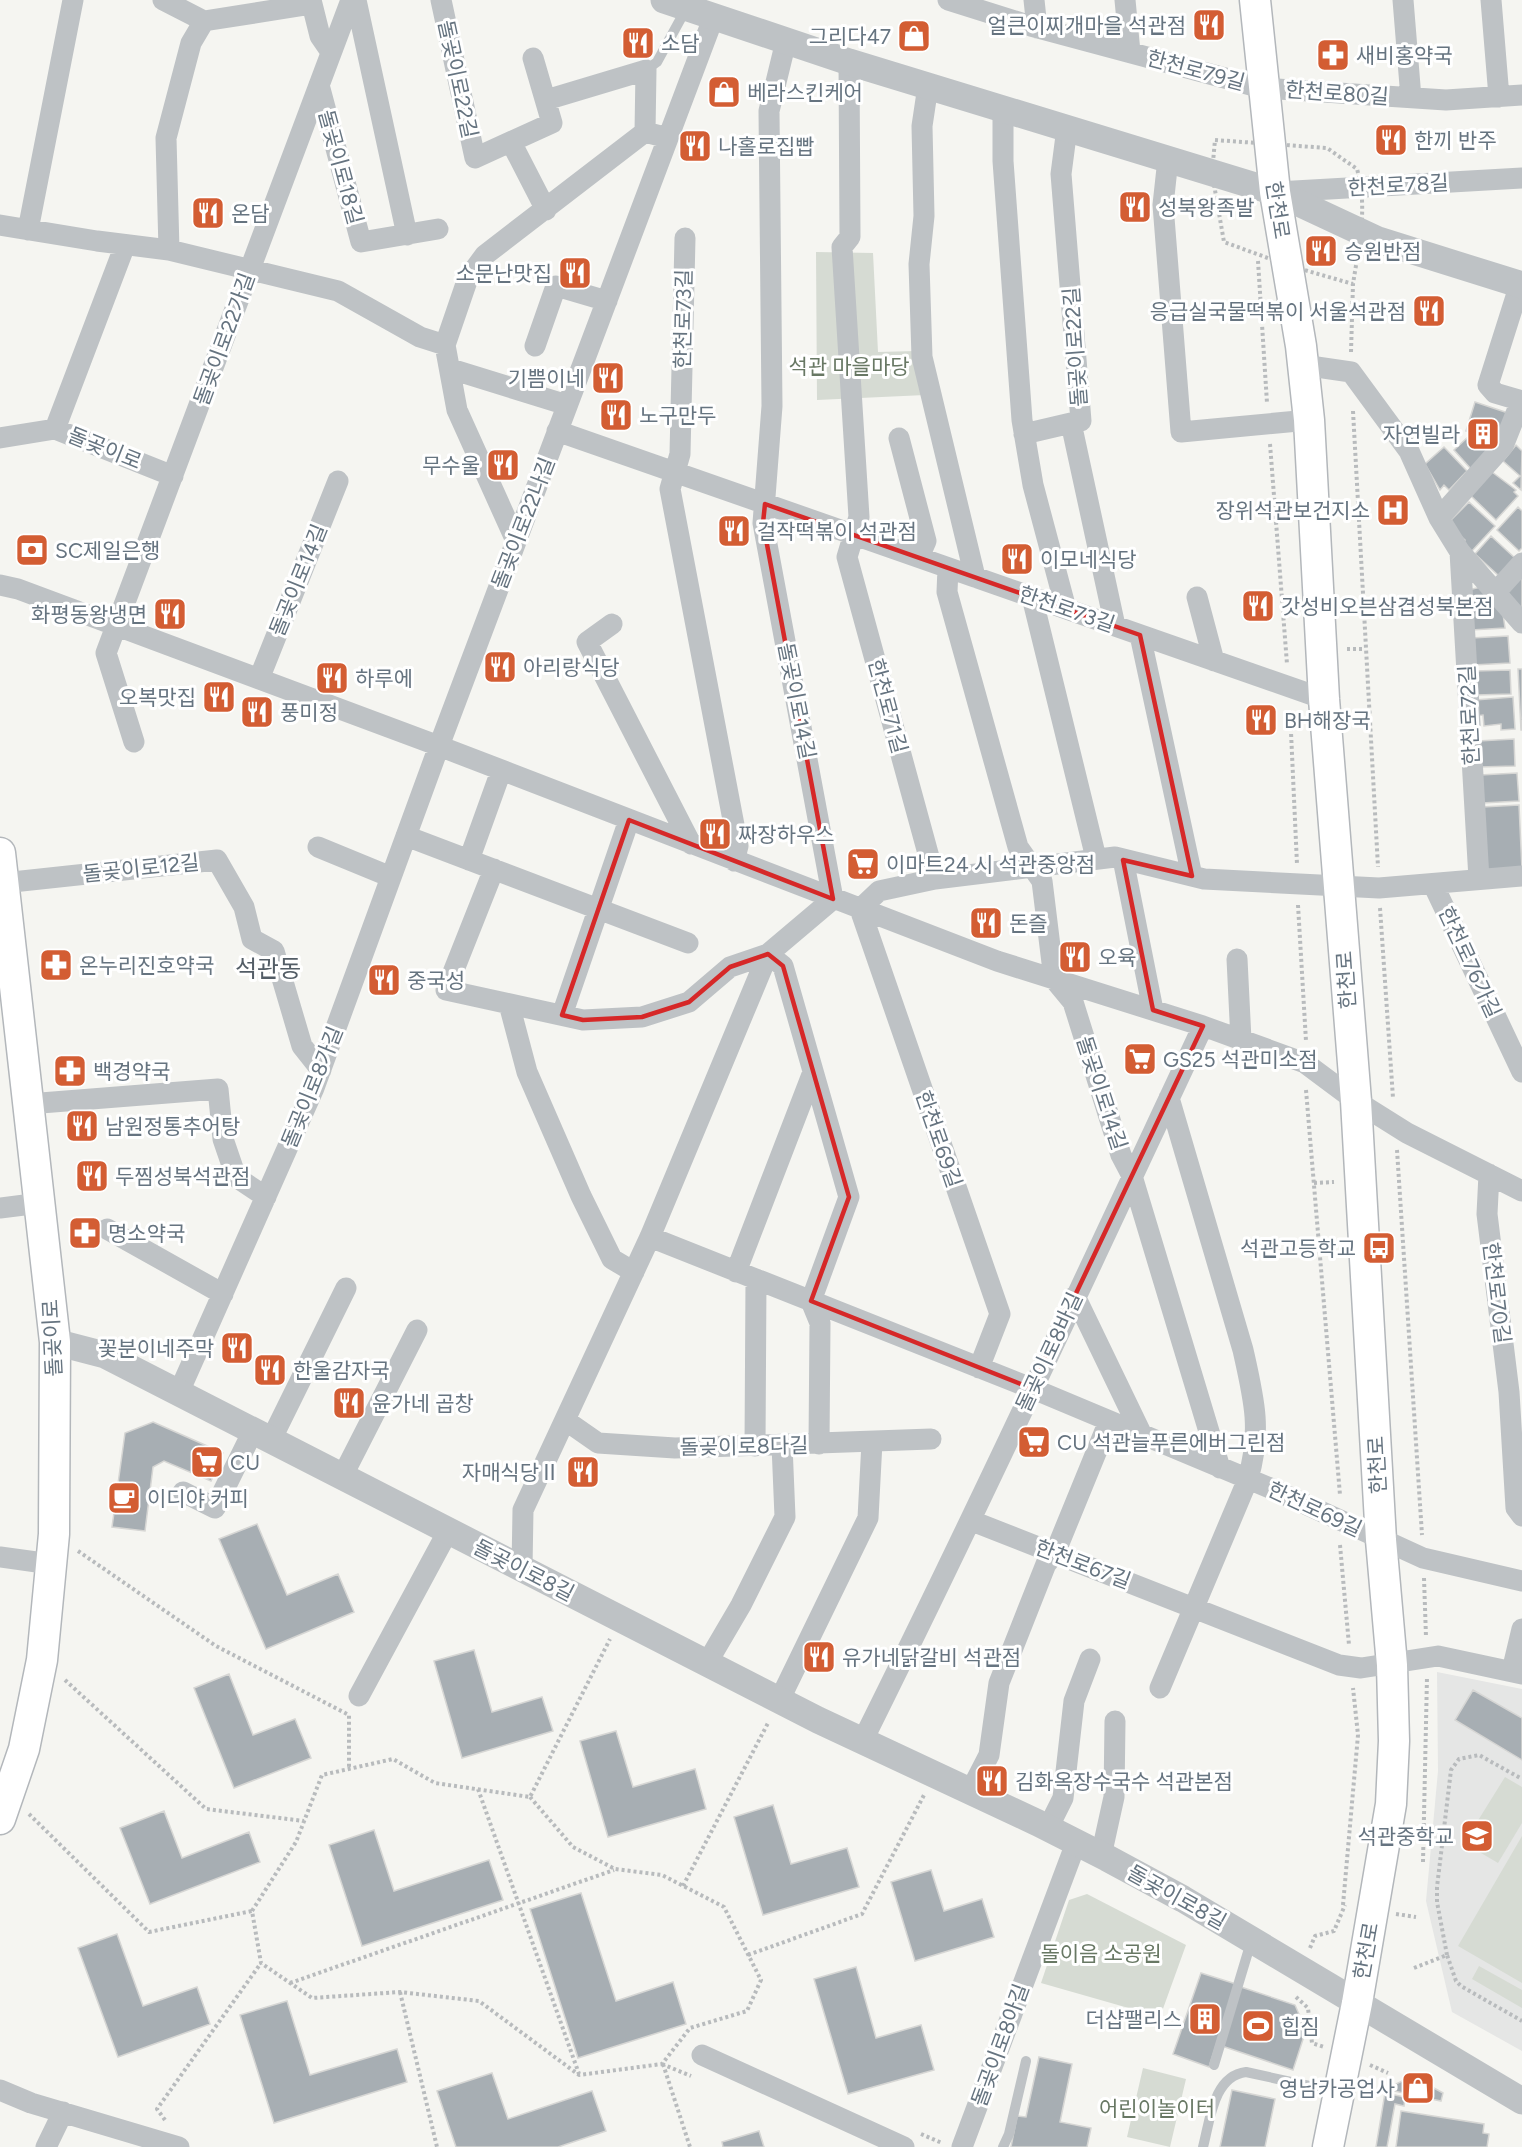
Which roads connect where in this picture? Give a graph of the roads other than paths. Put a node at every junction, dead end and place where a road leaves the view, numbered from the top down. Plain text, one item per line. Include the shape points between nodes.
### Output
1 (73, 0) edge
2 (164, 0) edge
3 (351, 0) edge
4 (356, 0) edge
5 (441, 0) edge
6 (948, 0) edge
7 (1034, 0) edge
8 (1125, 0) edge
9 (1255, 0) edge
10 (1403, 0) edge
11 (1491, 0) edge
12 (311, 2) edge
13 (676, 4) edge
14 (714, 16) junction
15 (204, 21) junction
16 (1037, 28) junction
17 (786, 40) junction
18 (1130, 51) junction
19 (331, 52) junction
20 (533, 58) dead end
21 (849, 62) junction
22 (646, 70) junction
23 (319, 85) junction
24 (928, 86) junction
25 (1262, 88) junction
26 (1522, 95) edge
27 (1499, 97) junction
28 (1412, 98) junction
29 (546, 100) junction
30 (1003, 108) junction
31 (1067, 128) junction
32 (645, 132) junction
33 (668, 138) junction
34 (511, 141) junction
35 (1168, 159) junction
36 (1522, 178) edge
37 (1275, 192) junction
38 (546, 210) junction
39 (0, 225) edge
40 (438, 229) dead end
41 (28, 230) junction
42 (407, 235) junction
43 (685, 238) dead end
44 (125, 245) junction
45 (169, 249) junction
46 (250, 270) junction
47 (1521, 284) edge
48 (607, 301) junction
49 (445, 345) junction
50 (535, 346) dead end
51 (1303, 365) junction
52 (451, 369) junction
53 (1521, 401) edge
54 (567, 405) junction
55 (1309, 420) junction
56 (1071, 423) junction
57 (56, 429) junction
58 (557, 431) junction
59 (1024, 434) junction
60 (0, 438) edge
61 (899, 438) dead end
62 (675, 472) junction
63 (173, 476) junction
64 (338, 481) dead end
65 (765, 504) junction
66 (1439, 518) junction
67 (855, 535) junction
68 (516, 541) junction
69 (1460, 552) junction
70 (919, 557) junction
71 (1522, 562) edge
72 (948, 567) junction
73 (975, 577) junction
74 (0, 585) edge
75 (1495, 593) junction
76 (1032, 597) junction
77 (1197, 597) dead end
78 (1065, 609) junction
79 (1522, 623) edge
80 (612, 624) dead end
81 (117, 626) junction
82 (1115, 626) junction
83 (1140, 635) junction
84 (1214, 661) junction
85 (259, 679) junction
86 (1324, 699) junction
87 (134, 742) dead end
88 (439, 746) junction
89 (501, 771) junction
90 (629, 820) junction
91 (406, 836) junction
92 (691, 844) junction
93 (318, 847) dead end
94 (0, 853) edge
95 (1096, 858) junction
96 (1123, 859) junction
97 (469, 860) junction
98 (734, 861) junction
99 (1030, 867) junction
100 (494, 869) junction
101 (1192, 876) junction
102 (1522, 876) edge
103 (392, 877) junction
104 (935, 879) junction
105 (1479, 879) junction
106 (3, 883) junction
107 (1433, 884) junction
108 (1339, 886) junction
109 (833, 899) junction
110 (600, 908) junction
111 (860, 909) junction
112 (688, 943) dead end
113 (768, 954) junction
114 (1237, 959) dead end
115 (1054, 980) junction
116 (8, 999) edge
117 (509, 1004) junction
118 (1153, 1010) junction
119 (562, 1015) junction
120 (1203, 1026) junction
121 (1240, 1040) junction
122 (321, 1070) junction
123 (813, 1072) junction
124 (1522, 1072) edge
125 (1169, 1098) junction
126 (1356, 1101) junction
127 (28, 1104) junction
128 (1489, 1174) junction
129 (1132, 1176) junction
130 (1522, 1191) edge
131 (266, 1197) junction
132 (40, 1203) junction
133 (0, 1208) edge
134 (108, 1229) dead end
135 (650, 1237) junction
136 (634, 1272) junction
137 (746, 1276) junction
138 (346, 1288) dead end
139 (223, 1294) junction
140 (1075, 1296) junction
141 (811, 1301) junction
142 (417, 1330) dead end
143 (55, 1342) junction
144 (979, 1368) junction
145 (1031, 1388) junction
146 (179, 1392) junction
147 (565, 1420) junction
148 (1109, 1421) junction
149 (262, 1435) junction
150 (1142, 1435) junction
151 (931, 1439) dead end
152 (872, 1442) junction
153 (819, 1444) junction
154 (782, 1445) junction
155 (755, 1446) junction
156 (1220, 1468) junction
157 (342, 1477) junction
158 (1248, 1479) junction
159 (183, 1492) dead end
160 (1522, 1516) edge
161 (972, 1521) junction
162 (448, 1531) junction
163 (1381, 1540) junction
164 (1055, 1553) junction
165 (0, 1557) edge
166 (51, 1564) junction
167 (522, 1568) junction
168 (1522, 1581) edge
169 (1195, 1608) junction
170 (1522, 1629) edge
171 (1089, 1659) dead end
172 (707, 1663) junction
173 (1392, 1665) junction
174 (1517, 1673) edge
175 (1160, 1688) dead end
176 (359, 1696) dead end
177 (779, 1701) junction
178 (1114, 1721) dead end
179 (862, 1742) junction
180 (970, 1792) junction
181 (5, 1807) edge
182 (1048, 1828) junction
183 (1076, 1843) junction
184 (1101, 1856) junction
185 (1252, 1940) junction
186 (1357, 2003) junction
187 (702, 2055) dead end
188 (1026, 2061) dead end
189 (1214, 2065) dead end
190 (0, 2090) edge
191 (1339, 2093) junction
192 (1522, 2101) edge
193 (63, 2112) junction
194 (130, 2139) edge
195 (46, 2147) edge
196 (179, 2147) edge
197 (904, 2147) edge
198 (962, 2147) edge
199 (1003, 2147) edge
200 (1203, 2147) edge
201 (1328, 2147) edge

1 - 41 street
2 - 15 street
3 - 19 street, 돌곶이로22가길
4 - 42 street
5 - 34 street, 돌곶이로22길 via 475,158
6 - 16 street, 한천로79길
7 - 16 street
8 - 18 street, 한천로79길
9 - 25 main road, 한천로
10 - 28 street, 한천로80길
11 - 27 street
12 - 15 street
12 - 19 street via 320,36
13 - 14 street
13 - 22 lane via 657,62
14 - 17 street
14 - 33 street, 돌곶이로22나길
15 - 45 street via 191,44 166,138
16 - 18 street, 한천로79길
17 - 21 street
17 - 65 street via 769,111 772,406
18 - 25 street, 한천로79길
19 - 23 street, 돌곶이로22가길
20 - 29 street, 돌곶이로22길
21 - 24 street
21 - 67 street via 850,237 842,247 859,517
22 - 29 street
22 - 32 street
23 - 42 street, 돌곶이로18길 via 361,242
23 - 46 street, 돌곶이로22가길
24 - 30 street
24 - 73 street via 922,126 922,357
25 - 28 street, 한천로80길
25 - 37 main road, 한천로
26 - 27 street, 한천로80길
27 - 28 street, 한천로80길
29 - 34 street, 돌곶이로22길 via 552,123
30 - 31 street
30 - 59 street via 1004,173
31 - 35 street
31 - 56 street, 돌곶이로22길 via 1061,174 1080,421
32 - 33 street
32 - 38 street
33 - 48 street, 돌곶이로22나길
34 - 38 street
35 - 37 street
35 - 55 street via 1163,206 1181,432
36 - 37 street, 한천로78길
37 - 47 street via 1378,240
37 - 51 main road, 한천로
38 - 49 street via 485,255 468,278
39 - 41 street
40 - 42 street, 돌곶이로18길
41 - 44 street
43 - 62 street, 한천로73길 via 680,454
44 - 45 street
44 - 57 street
45 - 46 street
46 - 49 street via 338,291 420,337
46 - 63 street, 돌곶이로22가길
47 - 53 street via 1488,385 1496,393
48 - 50 street via 556,285
48 - 54 street, 돌곶이로22나길
49 - 52 street
51 - 55 main road, 한천로
51 - 66 street via 1351,372 1405,445
52 - 54 street
52 - 68 street via 457,410
53 - 66 street via 1503,446
54 - 58 street, 돌곶이로22나길
55 - 86 main road, 한천로
56 - 59 street
56 - 82 street, 돌곶이로22길
57 - 60 street, 돌곶이로
57 - 63 street, 돌곶이로
58 - 62 street, 한천로73길
58 - 68 street, 돌곶이로22나길
59 - 78 street
61 - 70 street via 926,541
62 - 65 street, 한천로73길
62 - 98 street via 670,489 738,846
63 - 81 street, 돌곶이로22가길
64 - 85 street, 돌곶이로14길
65 - 67 street, 한천로73길
65 - 109 street, 돌곶이로14길 via 763,523
66 - 69 street
67 - 70 street, 한천로73길
67 - 104 street, 한천로71길 via 847,557
68 - 88 street, 돌곶이로22나길
69 - 75 street
69 - 105 street, 한천로72길
70 - 72 street, 한천로73길
71 - 75 street
72 - 73 street, 한천로73길
72 - 99 street via 950,603 1018,847
73 - 76 street, 한천로73길
74 - 81 street
75 - 79 street
76 - 78 street, 한천로73길
76 - 95 street
77 - 84 street
78 - 82 street, 한천로73길
80 - 92 street via 586,642
81 - 85 street
81 - 87 street via 106,653
82 - 83 street, 한천로73길
83 - 84 street, 한천로73길
83 - 101 street
84 - 86 street, 한천로73길
85 - 88 street
86 - 108 main road, 한천로
88 - 89 street
88 - 91 street, 돌곶이로8가길
89 - 90 street
89 - 97 street
90 - 92 street
90 - 110 street
91 - 97 street
91 - 103 street, 돌곶이로8가길
92 - 98 street
93 - 103 street
94 - 106 main road, 돌곶이로
95 - 96 street
95 - 99 street
96 - 101 street
96 - 118 street
97 - 100 street
98 - 109 street
99 - 104 street
99 - 115 street via 1042,881
100 - 110 street
100 - 117 street via 446,990
101 - 108 street
102 - 105 street
103 - 122 street, 돌곶이로8가길
104 - 111 street via 879,891
105 - 107 street
106 - 116 main road, 돌곶이로
106 - 122 street, 돌곶이로12길 via 218,860 244,907 252,939 274,951 302,1046
107 - 108 street
107 - 124 street, 한천로76가길
108 - 126 main road, 한천로
109 - 111 street
109 - 113 street
110 - 112 street
110 - 119 street
111 - 115 street
111 - 144 street, 한천로69길 via 1000,1314
113 - 119 street via 730,967 689,1002 642,1017 583,1020
113 - 123 street via 783,966
113 - 135 street
114 - 121 street
115 - 118 street
115 - 129 street, 돌곶이로14길 via 1073,1002 1121,1155
116 - 127 main road, 돌곶이로
117 - 119 street
117 - 136 street via 527,1072 581,1196 612,1259
118 - 120 street
120 - 121 street
120 - 125 street, 돌곶이로8바길
121 - 126 street via 1305,1063
122 - 131 street, 돌곶이로8가길
123 - 137 street
123 - 141 street via 849,1197
125 - 129 street, 돌곶이로8바길
125 - 158 street, 한천로69길 via 1252,1389 1257,1445
126 - 128 street via 1395,1126
126 - 163 main road, 한천로
127 - 131 street via 218,1089 223,1139 236,1177
127 - 132 main road, 돌곶이로
128 - 130 street
128 - 160 street, 한천로70길 via 1487,1214 1509,1392 1516,1508
129 - 140 street, 돌곶이로8바길
129 - 156 street
131 - 139 street, 돌곶이로8가길
132 - 133 street
132 - 143 main road, 돌곶이로
134 - 139 street
135 - 136 street
135 - 137 street, 한천로69길
136 - 147 street
137 - 141 street, 한천로69길
137 - 155 street
138 - 149 street
139 - 146 street, 돌곶이로8가길
140 - 145 street, 돌곶이로8바길
140 - 150 street
141 - 144 street, 한천로69길
141 - 153 street via 820,1323
142 - 157 street
143 - 146 street, 돌곶이로8길 via 105,1355
143 - 166 main road, 돌곶이로
144 - 145 street, 한천로69길
145 - 148 street, 한천로69길
145 - 161 street, 돌곶이로8바길
146 - 149 street, 돌곶이로8길
147 - 155 street, 돌곶이로8다길 via 598,1443 675,1448
147 - 167 street via 523,1510
148 - 150 street, 한천로69길
148 - 164 street
149 - 157 street, 돌곶이로8길
149 - 159 street via 215,1508
150 - 156 street, 한천로69길
151 - 152 street, 돌곶이로8다길
152 - 153 street, 돌곶이로8다길
152 - 177 street via 868,1518
153 - 154 street, 돌곶이로8다길
154 - 155 street, 돌곶이로8다길
154 - 172 street via 785,1516
156 - 158 street, 한천로69길
157 - 162 street, 돌곶이로8길
158 - 163 street, 한천로69길
158 - 169 street, 한천로69길
161 - 164 street, 한천로67길
161 - 179 street, 돌곶이로8바길
162 - 167 street, 돌곶이로8길
162 - 176 street
163 - 168 street via 1424,1558
163 - 173 main road, 한천로
164 - 169 street, 한천로67길
164 - 180 street via 1046,1564 999,1683 989,1755
165 - 166 street
166 - 181 main road, 돌곶이로 via 42,1660 24,1749
167 - 172 street, 돌곶이로8길
169 - 173 street, 한천로67길 via 1339,1665
169 - 175 street
170 - 174 street
171 - 182 street via 1074,1701 1063,1798
172 - 177 street, 돌곶이로8길
173 - 174 street, 한천로67길 via 1426,1657 1450,1658
173 - 186 main road, 한천로 via 1391,1804
177 - 179 street, 돌곶이로8길
178 - 184 street via 1114,1797
179 - 180 street, 돌곶이로8길
180 - 182 street, 돌곶이로8길
182 - 183 street, 돌곶이로8길
183 - 184 street, 돌곶이로8길
183 - 198 street, 돌곶이로8아길
184 - 185 street, 돌곶이로8길
185 - 186 street, 돌곶이로8길
185 - 189 lane
186 - 191 main road, 한천로
186 - 192 street, 한천로
187 - 197 street
188 - 199 lane
190 - 193 street
191 - 200 lane via 1246,2072 1235,2074 1217,2097
191 - 201 main road, 한천로
193 - 194 street
193 - 195 street
194 - 196 street

